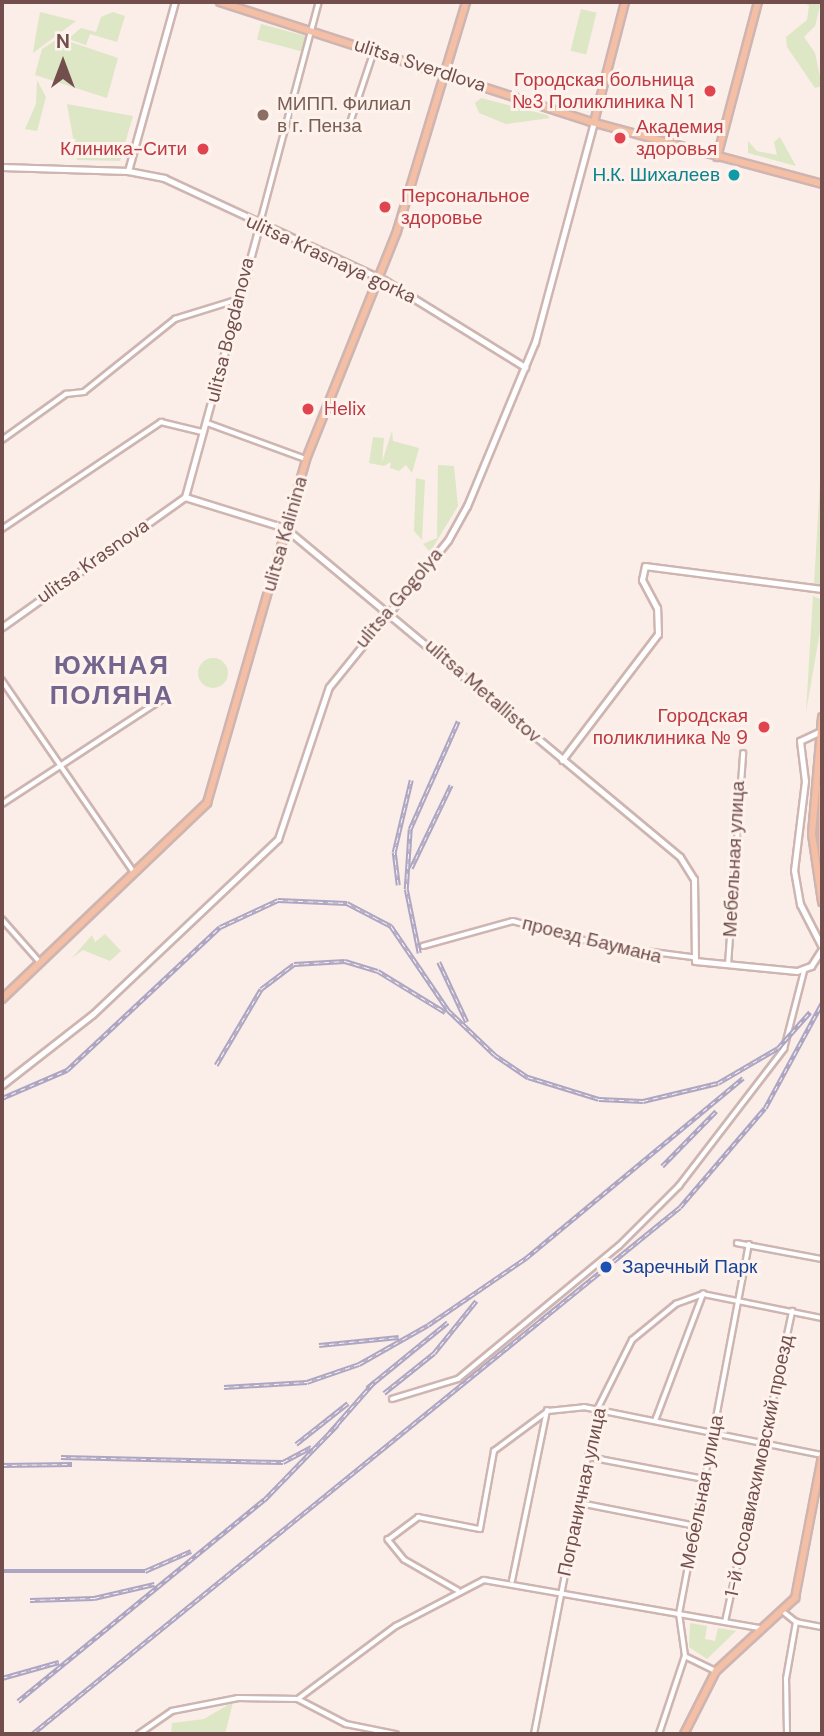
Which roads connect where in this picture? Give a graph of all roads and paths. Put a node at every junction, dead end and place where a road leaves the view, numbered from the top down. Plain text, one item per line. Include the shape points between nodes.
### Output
1 (175, 2) edge
2 (220, 2) edge
3 (319, 2) edge
4 (467, 2) edge
5 (625, 2) edge
6 (758, 2) edge
7 (312, 30) junction
8 (374, 50) junction
9 (448, 75) junction
10 (594, 122) junction
11 (348, 129) dead end
12 (717, 157) junction
13 (2, 167) edge
14 (128, 171) junction
15 (822, 184) edge
16 (259, 226) junction
17 (380, 278) junction
18 (236, 300) junction
19 (525, 367) junction
20 (207, 423) junction
21 (204, 432) junction
22 (2, 440) edge
23 (306, 459) junction
24 (185, 497) junction
25 (285, 528) junction
26 (2, 529) edge
27 (822, 589) edge
28 (387, 610) junction
29 (2, 627) edge
30 (2, 680) edge
31 (164, 698) dead end
32 (822, 717) edge
33 (821, 731) edge
34 (743, 754) dead end
35 (562, 760) junction
36 (59, 764) junction
37 (822, 787) edge
38 (2, 804) edge
39 (822, 855) edge
40 (135, 873) junction
41 (822, 901) edge
42 (2, 919) edge
43 (423, 946) dead end
44 (822, 948) edge
45 (692, 957) junction
46 (40, 962) junction
47 (728, 965) junction
48 (804, 971) junction
49 (2, 999) edge
50 (2, 1085) edge
51 (737, 1243) dead end
52 (749, 1245) junction
53 (822, 1259) edge
54 (703, 1294) junction
55 (738, 1299) junction
56 (792, 1311) junction
57 (822, 1318) edge
58 (392, 1399) dead end
59 (597, 1410) junction
60 (548, 1411) junction
61 (655, 1421) junction
62 (713, 1432) junction
63 (765, 1442) junction
64 (822, 1456) edge
65 (589, 1457) junction
66 (704, 1479) junction
67 (580, 1503) junction
68 (696, 1526) junction
69 (512, 1581) junction
70 (561, 1590) junction
71 (458, 1591) junction
72 (785, 1613) junction
73 (679, 1614) junction
74 (725, 1622) junction
75 (796, 1622) junction
76 (822, 1627) edge
77 (763, 1629) junction
78 (685, 1656) junction
79 (716, 1671) junction
80 (299, 1699) junction
81 (139, 1734) edge
82 (396, 1734) edge
83 (534, 1734) edge
84 (659, 1734) edge
85 (684, 1734) edge
86 (787, 1734) edge

1 - 14 street
2 - 7 main road, ulitsa Sverdlova
3 - 7 street, ulitsa Bogdanova
4 - 9 main road, ulitsa Kalinina
5 - 10 main road, ulitsa Gogolya
6 - 12 main road
7 - 8 main road, ulitsa Sverdlova
7 - 16 street, ulitsa Bogdanova
8 - 9 main road, ulitsa Sverdlova
8 - 11 street
9 - 10 main road, ulitsa Sverdlova
9 - 17 main road, ulitsa Kalinina
10 - 12 main road, ulitsa Sverdlova
10 - 19 street, ulitsa Gogolya
12 - 15 main road, ulitsa Sverdlova
13 - 14 street, ulitsa Krasnaya gorka
14 - 16 street, ulitsa Krasnaya gorka via 164,178
16 - 17 street, ulitsa Krasnaya gorka
16 - 18 street, ulitsa Bogdanova
17 - 19 street, ulitsa Krasnaya gorka
17 - 23 main road, ulitsa Kalinina
18 - 20 street, ulitsa Bogdanova
18 - 22 street via 175,319 84,392 66,394
19 - 28 street, ulitsa Gogolya via 460,522
20 - 21 street, ulitsa Bogdanova
20 - 23 street
21 - 24 street, ulitsa Bogdanova
21 - 26 street via 161,422
23 - 25 main road, ulitsa Kalinina
24 - 25 street, ulitsa Metallistov
24 - 29 street, ulitsa Krasnova
25 - 28 street, ulitsa Metallistov
25 - 40 main road, ulitsa Kalinina via 211,793 202,810
27 - 35 street via 658,564 641,574 657,608 658,634
28 - 35 street, ulitsa Metallistov
28 - 50 street, ulitsa Gogolya via 329,687 283,826 258,863 72,1033
30 - 36 street
31 - 36 street
32 - 33 main road
33 - 41 main road via 812,834
33 - 44 street via 800,741 805,781 794,870 800,904
34 - 47 street, Мебельная улица
35 - 45 street, ulitsa Metallistov via 691,870
36 - 38 street
36 - 40 street
37 - 39 main road
40 - 46 main road, ulitsa Kalinina
42 - 46 street
43 - 45 street, проезд Баумана via 513,921 607,946
44 - 48 street
45 - 47 street, проезд Баумана
46 - 49 main road, ulitsa Kalinina
47 - 48 street, проезд Баумана
48 - 58 street via 784,1049 679,1186 619,1245 458,1379
51 - 52 street
52 - 53 street
52 - 55 street, Мебельная улица
54 - 55 street
54 - 59 street, Пограничная улица via 676,1304 632,1340
54 - 61 street
55 - 56 street
55 - 62 street, Мебельная улица
56 - 57 street
56 - 63 street, 1-й Осоавиахимовский проезд
59 - 60 street
59 - 61 street
59 - 65 street, Пограничная улица
60 - 69 street
60 - 71 street via 494,1451 480,1529 418,1517 388,1539 388,1547
61 - 62 street
62 - 63 street
62 - 66 street, Мебельная улица
63 - 64 street
63 - 74 street, 1-й Осоавиахимовский проезд
64 - 72 main road via 800,1582
65 - 66 street
65 - 67 street, Пограничная улица
66 - 68 street, Мебельная улица
67 - 68 street
67 - 70 street, Пограничная улица
68 - 73 street, Мебельная улица
69 - 70 street
69 - 71 street via 498,1579
70 - 73 street
70 - 83 street, Пограничная улица
71 - 80 street via 396,1626
72 - 75 street
72 - 77 main road
73 - 74 street
73 - 78 street, Мебельная улица
74 - 77 street
75 - 76 street
75 - 86 street via 786,1679
77 - 79 main road
78 - 79 street
78 - 84 street, Мебельная улица
79 - 85 main road
80 - 81 street via 201,1703 172,1711
80 - 82 street via 346,1724

